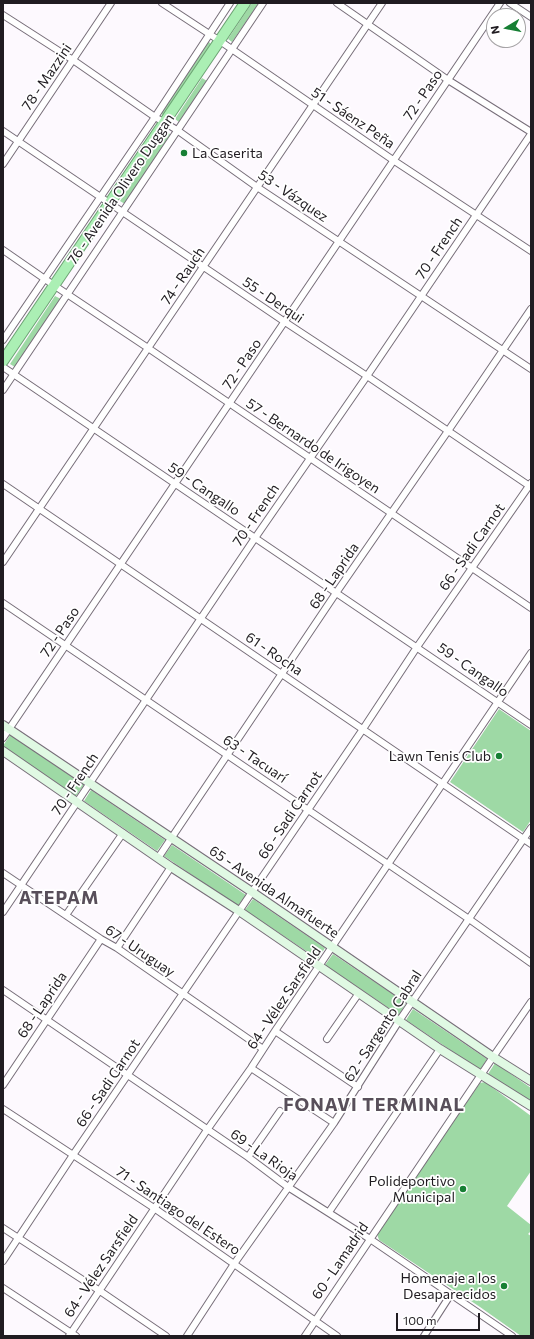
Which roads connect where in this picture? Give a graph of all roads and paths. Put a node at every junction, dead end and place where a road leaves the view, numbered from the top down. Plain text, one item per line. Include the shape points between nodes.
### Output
1 (111, 3) edge
2 (162, 3) edge
3 (230, 3) edge
4 (245, 3) edge
5 (263, 3) edge
6 (337, 3) edge
7 (382, 3) edge
8 (500, 3) edge
9 (510, 3) edge
10 (3, 15) edge
11 (531, 17) edge
12 (368, 24) junction
13 (209, 34) junction
14 (220, 41) junction
15 (232, 49) junction
16 (73, 60) junction
17 (448, 80) junction
18 (313, 105) junction
19 (154, 117) junction
20 (165, 123) junction
21 (177, 130) junction
22 (3, 131) edge
23 (531, 133) edge
24 (18, 142) junction
25 (393, 160) junction
26 (3, 164) edge
27 (258, 187) junction
28 (100, 196) junction
29 (110, 204) junction
30 (123, 212) junction
31 (476, 215) junction
32 (338, 241) junction
33 (3, 250) edge
34 (531, 251) edge
35 (203, 267) junction
36 (45, 280) junction
37 (55, 286) junction
38 (68, 295) junction
39 (422, 295) junction
40 (531, 309) edge
41 (285, 322) junction
42 (3, 340) edge
43 (148, 348) junction
44 (502, 350) junction
45 (3, 361) edge
46 (3, 367) edge
47 (531, 369) edge
48 (13, 375) junction
49 (367, 376) junction
50 (3, 390) edge
51 (230, 404) junction
52 (93, 428) junction
53 (448, 431) junction
54 (310, 458) junction
55 (3, 484) edge
56 (175, 484) junction
57 (530, 485) edge
58 (38, 508) junction
59 (391, 513) junction
60 (255, 538) junction
61 (3, 562) edge
62 (120, 564) junction
63 (472, 567) junction
64 (336, 593) junction
65 (3, 603) edge
66 (531, 608) edge
67 (201, 619) junction
68 (66, 646) junction
69 (417, 647) junction
70 (531, 653) edge
71 (281, 674) junction
72 (146, 700) junction
73 (497, 702) junction
74 (531, 725) edge
75 (6, 727) edge
76 (363, 729) junction
77 (3, 738) edge
78 (3, 751) edge
79 (227, 754) junction
80 (90, 783) junction
81 (442, 784) junction
82 (78, 802) junction
83 (307, 810) junction
84 (531, 828) edge
85 (122, 833) junction
86 (171, 838) junction
87 (524, 839) junction
88 (531, 844) edge
89 (158, 858) junction
90 (388, 865) junction
91 (171, 867) junction
92 (3, 873) edge
93 (21, 885) junction
94 (252, 892) junction
95 (239, 911) junction
96 (3, 912) edge
97 (66, 915) junction
98 (469, 919) junction
99 (101, 939) junction
100 (332, 947) junction
101 (117, 948) junction
102 (531, 963) edge
103 (319, 966) junction
104 (3, 990) edge
105 (183, 994) junction
106 (359, 994) junction
107 (413, 1002) junction
108 (531, 1002) edge
109 (47, 1020) junction
110 (399, 1021) junction
111 (275, 1031) junction
112 (327, 1039) dead end
113 (263, 1049) junction
114 (440, 1049) junction
115 (493, 1056) junction
116 (251, 1068) junction
117 (128, 1075) junction
118 (481, 1075) junction
119 (531, 1081) edge
120 (3, 1085) edge
121 (358, 1087) junction
122 (531, 1106) edge
123 (3, 1109) edge
124 (280, 1112) dead end
125 (334, 1123) junction
126 (207, 1130) junction
127 (73, 1155) junction
128 (248, 1157) junction
129 (288, 1187) junction
130 (154, 1208) junction
131 (330, 1212) junction
132 (3, 1228) edge
133 (18, 1239) junction
134 (370, 1239) junction
135 (3, 1261) edge
136 (234, 1264) junction
137 (3, 1288) edge
138 (100, 1291) junction
139 (451, 1294) junction
140 (315, 1320) junction
141 (72, 1335) edge
142 (166, 1336) edge
143 (187, 1336) edge
144 (305, 1336) edge
145 (337, 1336) edge
146 (424, 1336) edge
147 (512, 1336) edge

1 - 16 street, 78 - Mazzini
2 - 13 street, 51 - Sáenz Peña
3 - 13 street, 76 - Avenida Olivero Duggan
4 - 14 highway, 76 - Avenida Olivero Duggan
5 - 15 street, 76 - Avenida Olivero Duggan
6 - 12 street
7 - 12 street, 74 - Rauch
8 - 17 street, 72 - Paso
9 - 11 street
10 - 16 street, 53 - Vázquez
12 - 17 street
12 - 18 street, 74 - Rauch
13 - 14 street, 51 - Sáenz Peña
13 - 19 street, 76 - Avenida Olivero Duggan
14 - 15 street, 51 - Sáenz Peña
14 - 20 highway, 76 - Avenida Olivero Duggan
15 - 18 street, 51 - Sáenz Peña
15 - 21 street, 76 - Avenida Olivero Duggan
16 - 19 street, 53 - Vázquez
16 - 24 street, 78 - Mazzini
17 - 23 street
17 - 25 street, 72 - Paso
18 - 25 street, 51 - Sáenz Peña
18 - 27 street, 74 - Rauch
19 - 20 street, 53 - Vázquez
19 - 28 street, 76 - Avenida Olivero Duggan
20 - 21 street, 53 - Vázquez
20 - 29 highway, 76 - Avenida Olivero Duggan
21 - 27 street, 53 - Vázquez
21 - 30 street, 76 - Avenida Olivero Duggan
22 - 24 street, 55 - Derqui
23 - 31 street, 70 - French
24 - 26 street, 78 - Mazzini
24 - 28 street, 55 - Derqui
25 - 31 street, 51 - Sáenz Peña
25 - 32 street, 72 - Paso
27 - 32 street, 53 - Vázquez
27 - 35 street, 74 - Rauch
28 - 29 street, 55 - Derqui
28 - 36 street, 76 - Avenida Olivero Duggan
29 - 30 street, 55 - Derqui
29 - 37 highway, 76 - Avenida Olivero Duggan
30 - 35 street, 55 - Derqui
30 - 38 street, 76 - Avenida Olivero Duggan
31 - 34 street, 51 - Sáenz Peña
31 - 39 street, 70 - French
32 - 39 street, 53 - Vázquez
32 - 41 street, 72 - Paso
33 - 36 street, 57 - Bernardo de Irigoyen
35 - 41 street, 55 - Derqui
35 - 43 street, 74 - Rauch
36 - 37 street, 57 - Bernardo de Irigoyen
36 - 42 street, 76 - Avenida Olivero Duggan
37 - 38 street, 57 - Bernardo de Irigoyen
37 - 45 highway, 76 - Avenida Olivero Duggan
38 - 43 street, 57 - Bernardo de Irigoyen
38 - 48 street, 76 - Avenida Olivero Duggan
39 - 44 street, 53 - Vázquez
39 - 49 street, 70 - French
40 - 44 street, 68 - Laprida
41 - 49 street, 55 - Derqui
41 - 51 street, 72 - Paso
43 - 51 street, 57 - Bernardo de Irigoyen
43 - 52 street, 74 - Rauch
44 - 47 street, 53 - Vázquez
44 - 53 street, 68 - Laprida
46 - 48 street, 59 - Cangallo
48 - 50 street, 76 - Avenida Olivero Duggan
48 - 52 street, 59 - Cangallo
49 - 53 street, 55 - Derqui
49 - 54 street, 70 - French
51 - 54 street, 57 - Bernardo de Irigoyen
51 - 56 street, 72 - Paso
52 - 56 street, 59 - Cangallo
52 - 58 street, 74 - Rauch
53 - 57 street, 55 - Derqui
53 - 59 street, 68 - Laprida
54 - 59 street, 57 - Bernardo de Irigoyen
54 - 60 street, 70 - French
55 - 58 street, 61 - Rocha
56 - 60 street, 59 - Cangallo
56 - 62 street, 72 - Paso
57 - 63 street, 66 - Sadi Carnot
58 - 61 street, 74 - Rauch
58 - 62 street, 61 - Rocha
59 - 63 street, 57 - Bernardo de Irigoyen
59 - 64 street, 68 - Laprida
60 - 64 street, 59 - Cangallo
60 - 67 street, 70 - French
62 - 67 street, 61 - Rocha
62 - 68 street, 72 - Paso
63 - 66 street, 57 - Bernardo de Irigoyen
63 - 69 street, 66 - Sadi Carnot
64 - 69 street, 59 - Cangallo
64 - 71 street, 68 - Laprida
65 - 68 street, 63 - Tacuarí
67 - 71 street, 61 - Rocha
67 - 72 street, 70 - French
68 - 72 street, 63 - Tacuarí
68 - 75 street, 72 - Paso
69 - 73 street, 59 - Cangallo
69 - 76 street, 66 - Sadi Carnot
70 - 73 street, 64 - Vélez Sarsfield
71 - 76 street, 61 - Rocha
71 - 79 street, 68 - Laprida
72 - 79 street, 63 - Tacuarí
72 - 80 street, 70 - French
73 - 74 street, 59 - Cangallo
73 - 81 street, 64 - Vélez Sarsfield
75 - 77 street, 72 - Paso
75 - 80 main road, 65 - Avenida Almafuerte
76 - 81 street, 61 - Rocha
76 - 83 street, 66 - Sadi Carnot
78 - 82 main road
79 - 83 street, 63 - Tacuarí
79 - 86 street, 68 - Laprida
80 - 82 street, 70 - French
80 - 86 main road, 65 - Avenida Almafuerte
81 - 87 street, 61 - Rocha
81 - 90 street, 64 - Vélez Sarsfield
82 - 85 main road
82 - 93 street, 70 - French
83 - 90 street, 63 - Tacuarí
83 - 94 street, 66 - Sadi Carnot
84 - 87 street, 62 - Sargento Cabral
85 - 89 main road
85 - 97 street
86 - 89 street, 68 - Laprida
86 - 94 main road, 65 - Avenida Almafuerte
87 - 88 street, 61 - Rocha
87 - 98 street, 62 - Sargento Cabral
89 - 91 main road
90 - 98 street, 63 - Tacuarí
90 - 100 street, 64 - Vélez Sarsfield
91 - 95 main road
91 - 101 street
92 - 93 street, 67 - Uruguay
93 - 96 street, 70 - French
93 - 97 street, 67 - Uruguay
94 - 95 street, 66 - Sadi Carnot
94 - 100 main road, 65 - Avenida Almafuerte
95 - 103 main road
95 - 105 street, 66 - Sadi Carnot
97 - 99 street, 67 - Uruguay
98 - 102 street, 63 - Tacuarí
98 - 107 street, 62 - Sargento Cabral
99 - 101 street, 67 - Uruguay
99 - 109 street, 68 - Laprida
100 - 103 street, 64 - Vélez Sarsfield
100 - 107 main road, 65 - Avenida Almafuerte
101 - 105 street, 67 - Uruguay
103 - 106 main road
103 - 111 street, 64 - Vélez Sarsfield
104 - 109 street, 69 - La Rioja
105 - 113 street, 67 - Uruguay
105 - 117 street, 66 - Sadi Carnot
106 - 110 main road
106 - 112 street
107 - 110 street, 62 - Sargento Cabral
107 - 115 main road, 65 - Avenida Almafuerte
108 - 115 street, 60 - Lamadrid
109 - 117 street, 69 - La Rioja
109 - 120 street, 68 - Laprida
110 - 114 main road
110 - 121 street, 62 - Sargento Cabral
111 - 113 street, 64 - Vélez Sarsfield
111 - 121 street
113 - 116 street, 64 - Vélez Sarsfield
114 - 118 main road
114 - 131 street
115 - 118 street, 60 - Lamadrid
115 - 119 main road, 65 - Avenida Almafuerte
116 - 125 street
116 - 126 street, 64 - Vélez Sarsfield
117 - 126 street, 69 - La Rioja
117 - 127 street, 66 - Sadi Carnot
118 - 122 main road
118 - 134 street, 60 - Lamadrid
121 - 125 street, 62 - Sargento Cabral
123 - 127 street, 71 - Santiago del Estero
124 - 128 street
125 - 129 street, 62 - Sargento Cabral
126 - 128 street, 69 - La Rioja
126 - 130 street, 64 - Vélez Sarsfield
127 - 130 street, 71 - Santiago del Estero
127 - 133 street, 66 - Sadi Carnot
128 - 129 street, 69 - La Rioja
129 - 131 street, 69 - La Rioja
129 - 136 street, 62 - Sargento Cabral
130 - 136 street, 71 - Santiago del Estero
130 - 138 street, 64 - Vélez Sarsfield
131 - 134 street, 69 - La Rioja
132 - 133 street
133 - 135 street, 66 - Sadi Carnot
133 - 138 street
134 - 139 street, 69 - La Rioja
134 - 140 street, 60 - Lamadrid
136 - 140 street, 71 - Santiago del Estero
136 - 143 street, 62 - Sargento Cabral
137 - 141 street
138 - 141 street, 64 - Vélez Sarsfield
138 - 142 street
139 - 146 street
139 - 147 street, 69 - La Rioja
140 - 144 street, 60 - Lamadrid
140 - 145 street, 71 - Santiago del Estero

